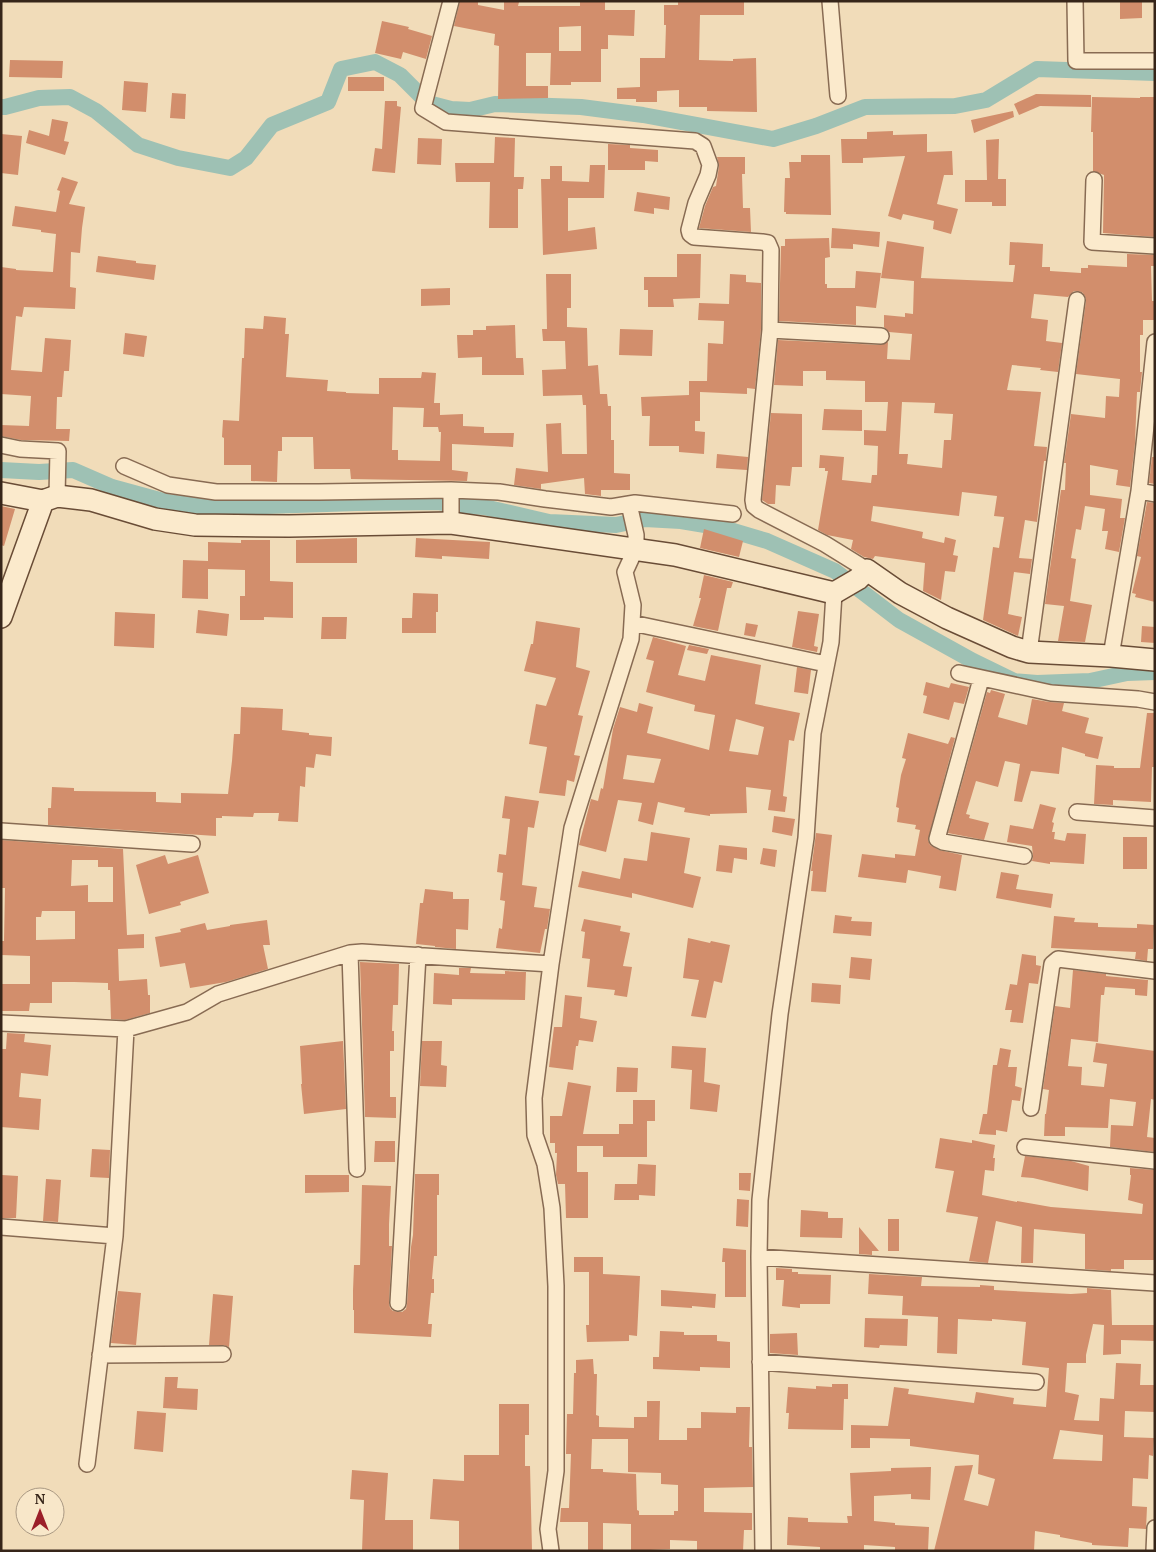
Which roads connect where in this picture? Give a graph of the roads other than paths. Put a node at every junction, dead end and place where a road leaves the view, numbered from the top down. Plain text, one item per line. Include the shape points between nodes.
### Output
1 (451, 1) edge
2 (830, 1) edge
3 (1075, 1) edge
4 (1155, 60) edge
5 (838, 96) dead end
6 (1094, 180) dead end
7 (1155, 246) edge
8 (1077, 300) dead end
9 (770, 330) junction
10 (881, 336) dead end
11 (1155, 342) edge
12 (1152, 389) edge
13 (1, 445) edge
14 (124, 466) dead end
15 (451, 490) junction
16 (1139, 491) junction
17 (1, 493) edge
18 (52, 494) junction
19 (1155, 494) edge
20 (630, 507) junction
21 (733, 514) dead end
22 (452, 516) junction
23 (636, 542) junction
24 (850, 582) junction
25 (1, 616) edge
26 (632, 623) junction
27 (1029, 652) junction
28 (1111, 656) junction
29 (1155, 660) edge
30 (826, 664) junction
31 (959, 673) dead end
32 (981, 679) junction
33 (1155, 702) edge
34 (1077, 812) dead end
35 (1155, 818) edge
36 (1, 830) edge
37 (192, 844) dead end
38 (1024, 856) dead end
39 (350, 953) junction
40 (418, 955) junction
41 (551, 964) junction
42 (1155, 971) edge
43 (1, 1023) edge
44 (126, 1030) junction
45 (1031, 1108) dead end
46 (1025, 1147) dead end
47 (1155, 1161) edge
48 (358, 1169) dead end
49 (1, 1227) edge
50 (115, 1236) junction
51 (759, 1257) junction
52 (1155, 1283) edge
53 (398, 1303) dead end
54 (223, 1354) dead end
55 (100, 1355) junction
56 (760, 1362) junction
57 (1036, 1382) dead end
58 (87, 1464) dead end
59 (1155, 1528) edge
60 (551, 1551) edge
61 (763, 1551) edge
62 (1154, 1551) edge

1 - 9 street via 423,108 446,122 695,141 703,146 710,164 696,203 690,234 694,237 768,243 771,250
2 - 5 street
3 - 4 street via 1076,61
6 - 7 street via 1092,242
8 - 27 street
9 - 10 street
9 - 24 street via 754,506 825,544
11 - 12 street
12 - 16 street
13 - 18 street via 58,451
14 - 15 street via 168,484 216,492
15 - 20 street via 499,492
15 - 22 street
16 - 19 street
16 - 28 street
17 - 18 main road
18 - 22 main road via 91,500 155,520 195,525 289,526
18 - 25 main road
20 - 21 street via 635,503
20 - 23 street
22 - 23 main road
23 - 24 main road via 675,555 775,578
23 - 26 street via 625,572 633,606
24 - 27 main road via 900,593 947,618
24 - 30 street
26 - 30 street
26 - 41 street via 630,639 572,828
27 - 28 main road
28 - 29 main road
30 - 51 street via 813,733 806,838 778,1034 760,1200
31 - 32 street
32 - 33 street via 1051,693
32 - 38 street via 937,839
34 - 35 street
36 - 37 street
39 - 40 street
39 - 44 street via 218,994 187,1012
39 - 48 street
40 - 41 street
40 - 53 street
41 - 60 street via 534,1098 535,1135 545,1164 552,1208 556,1286 556,1471 548,1529
42 - 45 street via 1058,959 1052,964
43 - 44 street
44 - 50 street
46 - 47 street
49 - 50 street
50 - 55 street
51 - 52 street
51 - 56 street
54 - 55 street
55 - 58 street
56 - 57 street
56 - 61 street
59 - 62 street

